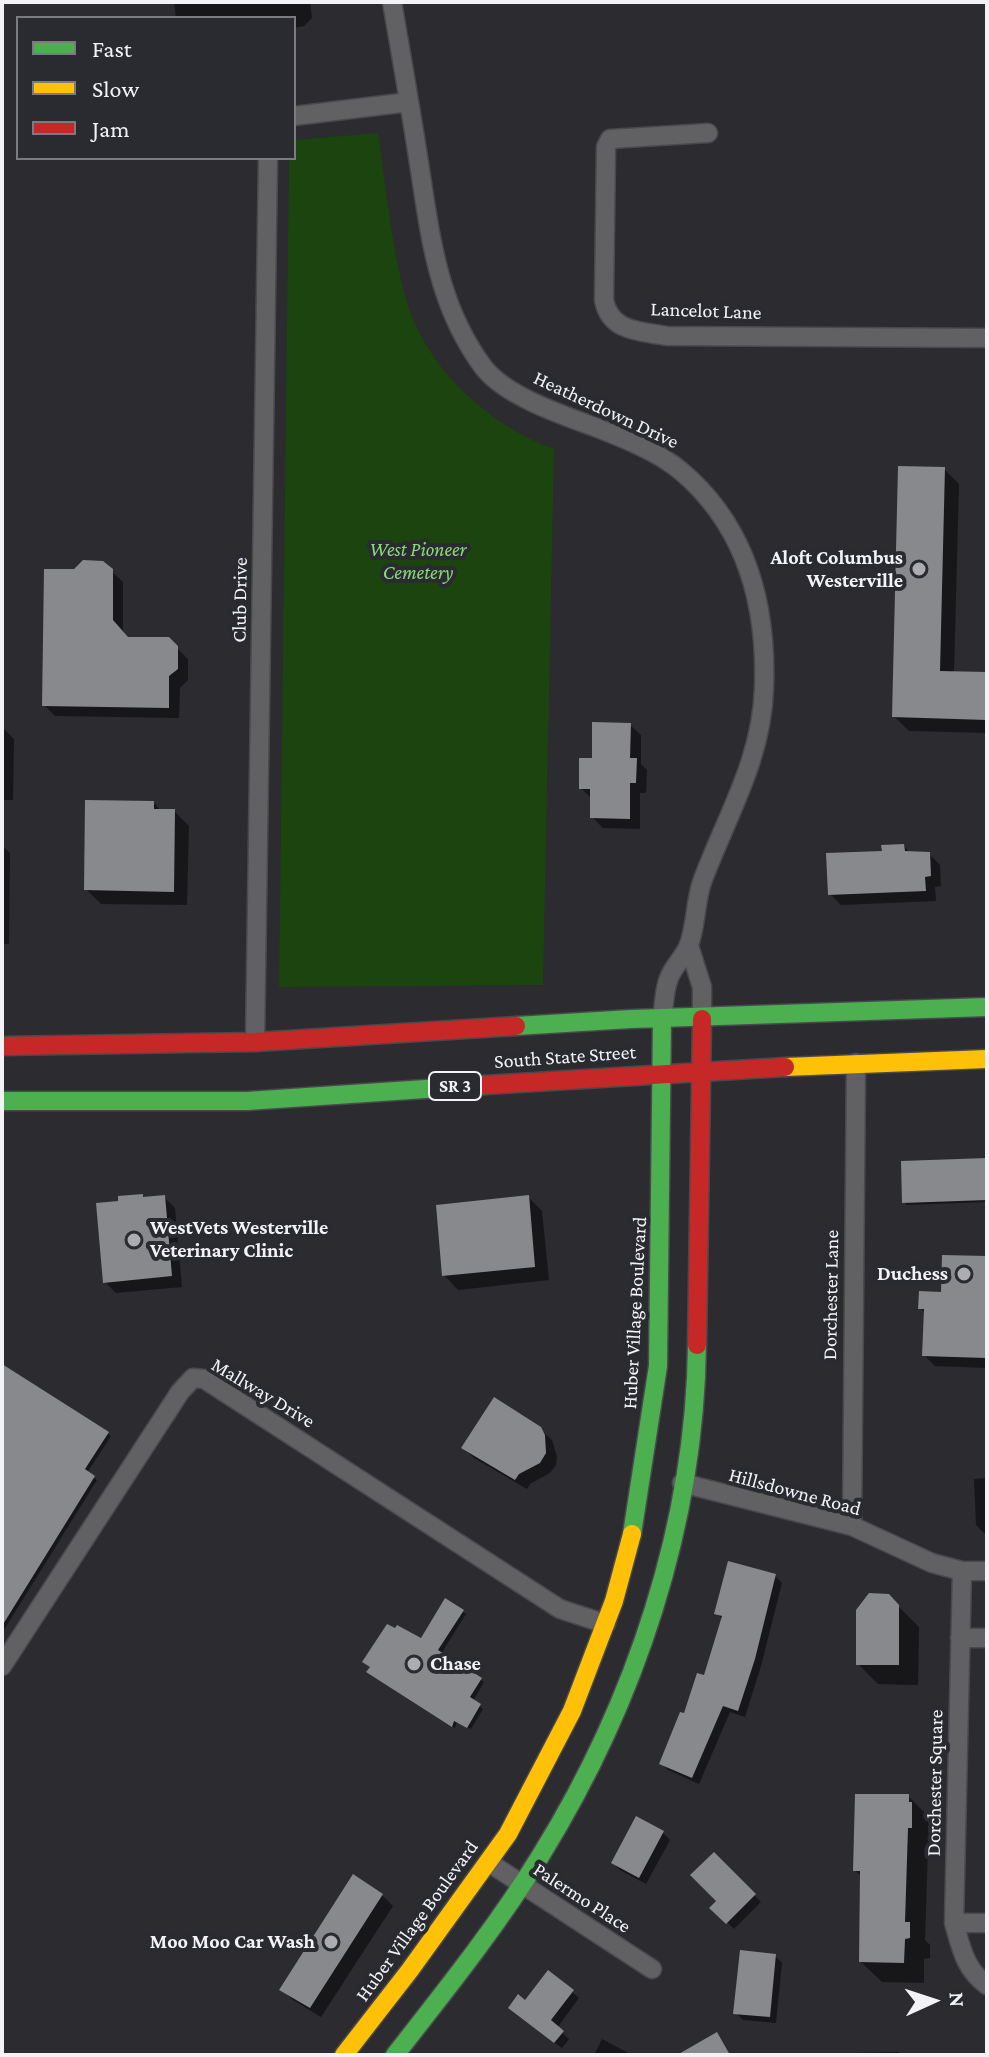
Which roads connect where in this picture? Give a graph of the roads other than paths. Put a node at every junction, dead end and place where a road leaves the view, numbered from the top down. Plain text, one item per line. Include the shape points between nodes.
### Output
1 (392, 2) edge
2 (409, 102) junction
3 (296, 116) edge
4 (708, 133) dead end
5 (268, 160) edge
6 (987, 338) edge
7 (689, 946) junction
8 (987, 1007) edge
9 (702, 1019) junction
10 (662, 1020) junction
11 (255, 1042) junction
12 (2, 1046) edge
13 (986, 1059) edge
14 (856, 1063) junction
15 (703, 1070) junction
16 (663, 1072) junction
17 (2, 1101) edge
18 (682, 1483) junction
19 (852, 1526) junction
20 (962, 1571) junction
21 (987, 1571) edge
22 (606, 1624) junction
23 (960, 1638) junction
24 (987, 1638) edge
25 (2, 1666) edge
26 (488, 1862) junction
27 (521, 1885) junction
28 (954, 1923) junction
29 (987, 1923) edge
30 (652, 1969) dead end
31 (987, 1985) edge
32 (344, 2055) edge
33 (395, 2055) edge

1 - 2 street, Heatherdown Drive
2 - 3 street
2 - 7 street, Heatherdown Drive via 435,265 451,310 486,370 543,408 632,442 679,469 713,502 739,542 753,578 764,634 758,740 701,884
4 - 6 street, Lancelot Lane via 618,137 606,147 604,300 606,312 622,328 667,336
5 - 11 street, Club Drive
7 - 9 street, Heatherdown Drive via 702,987
7 - 10 street, Heatherdown Drive via 669,977
8 - 9 street, South State Street
9 - 10 street, South State Street
9 - 15 street
10 - 11 street, South State Street
10 - 16 street, Huber Village Boulevard
11 - 12 street, South State Street
13 - 14 street, South State Street / SR 3
14 - 15 street, South State Street / SR 3
14 - 19 street, Dorchester Lane
15 - 16 street, South State Street / SR 3
15 - 18 street via 697,1369
16 - 17 street, South State Street / SR 3 via 247,1101
16 - 22 street, Huber Village Boulevard via 658,1366 635,1522
18 - 19 street, Hillsdowne Road
18 - 27 street via 653,1613 624,1688 559,1825
19 - 20 street, Hillsdowne Road
20 - 21 street, Hillsdowne Road
20 - 23 street, Dorchester Square
22 - 25 street, Mallway Drive via 560,1609 204,1379 193,1378
22 - 26 street, Huber Village Boulevard via 554,1747
23 - 24 street
23 - 28 street, Dorchester Square
26 - 27 street, Palermo Place
26 - 32 street, Huber Village Boulevard
27 - 30 street, Palermo Place
27 - 33 street
28 - 29 street
28 - 31 street, Dorchester Square via 964,1958

